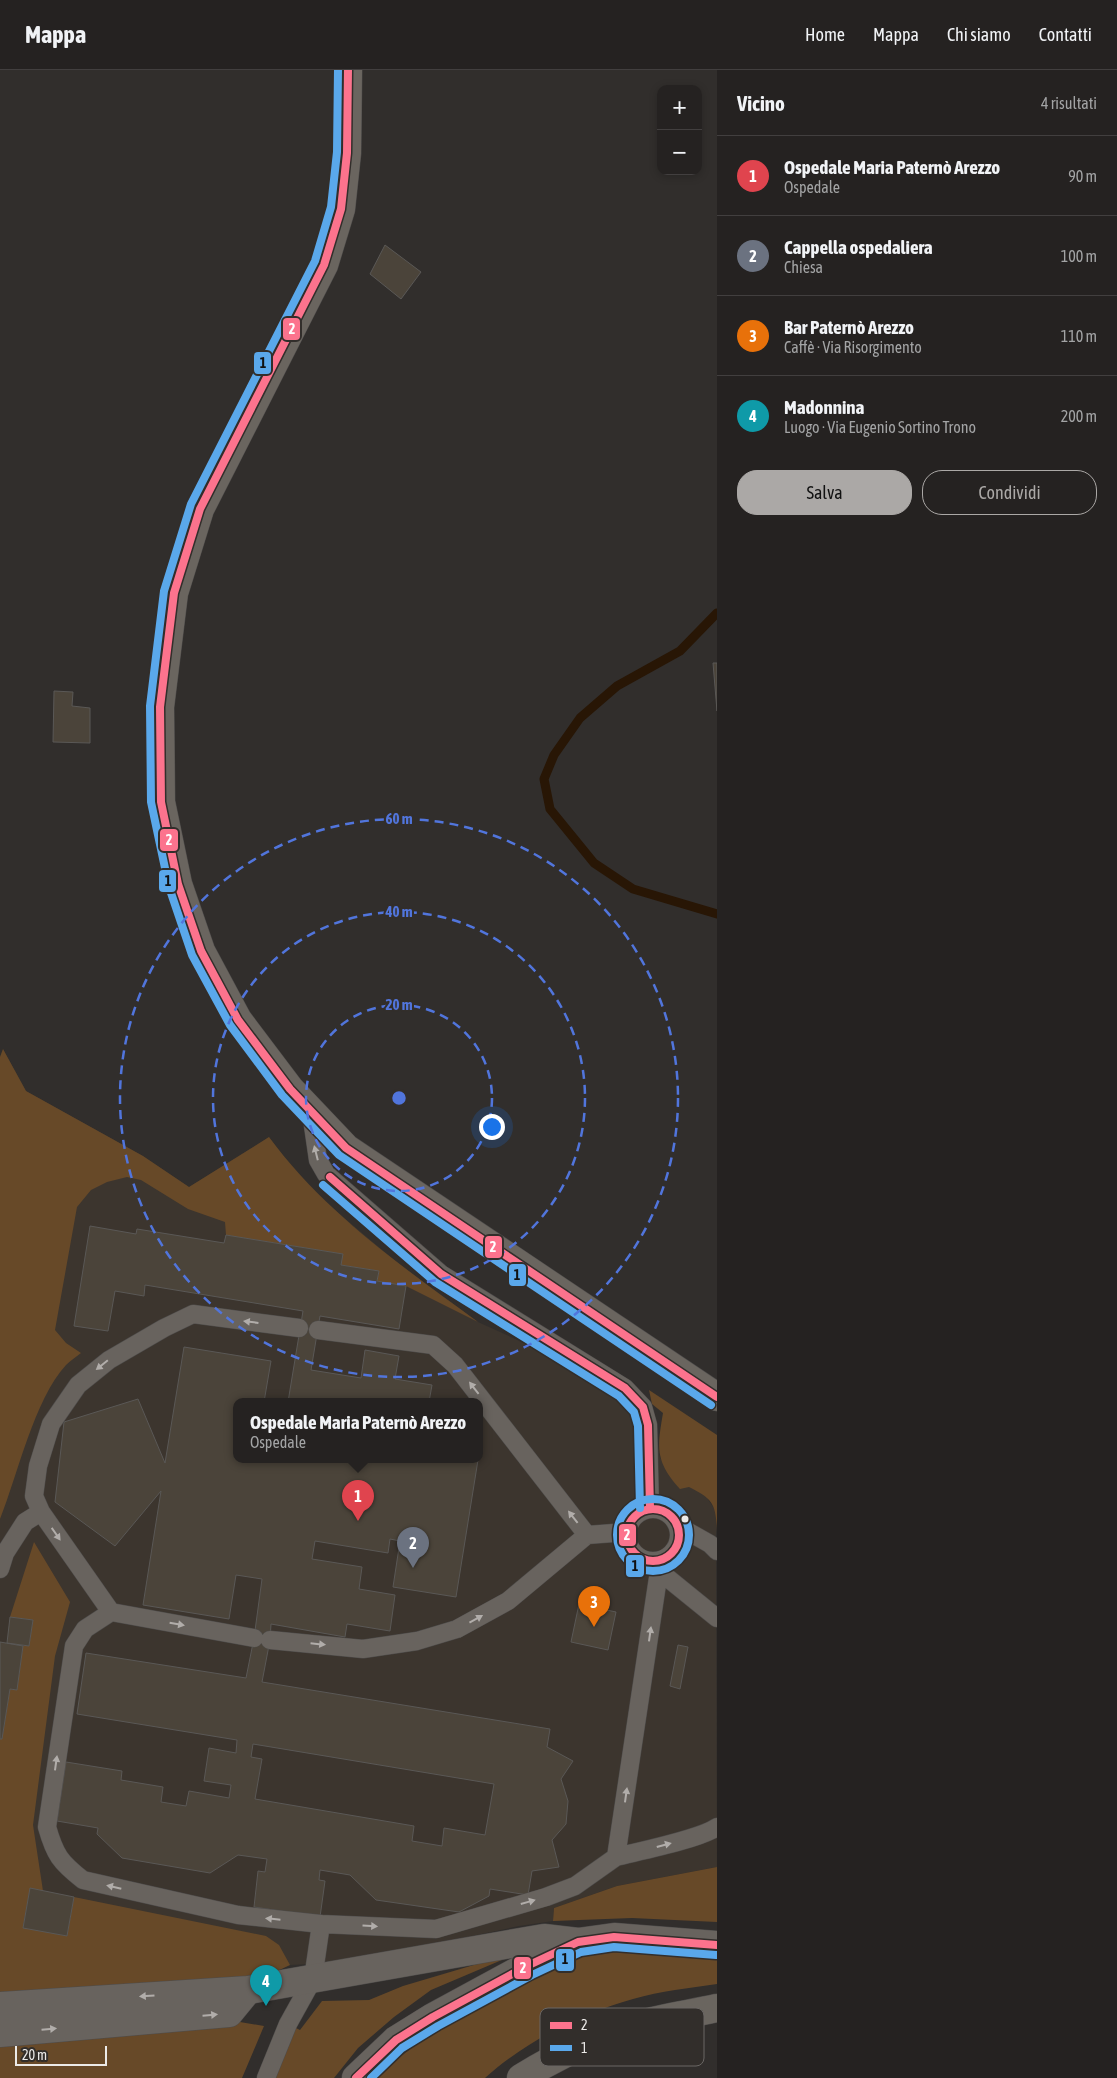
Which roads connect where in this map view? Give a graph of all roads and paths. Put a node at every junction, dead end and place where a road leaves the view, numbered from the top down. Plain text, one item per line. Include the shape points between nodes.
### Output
1 (348, 70) edge
2 (311, 1112) junction
3 (299, 1328) dead end
4 (318, 1330) dead end
5 (717, 1396) edge
6 (481, 1398) edge
7 (483, 1400) edge
8 (650, 1508) junction
9 (41, 1512) junction
10 (678, 1526) junction
11 (627, 1532) junction
12 (587, 1535) junction
13 (717, 1551) edge
14 (657, 1566) junction
15 (0, 1569) edge
16 (111, 1612) junction
17 (717, 1618) edge
18 (717, 1826) edge
19 (616, 1857) junction
20 (321, 1924) junction
21 (578, 1942) junction
22 (717, 1945) edge
23 (313, 1979) junction
24 (248, 1990) junction
25 (0, 2006) edge
26 (717, 2008) edge
27 (704, 2011) edge
28 (0, 2033) edge
29 (541, 2066) edge
30 (266, 2078) edge
31 (356, 2078) edge
32 (521, 2078) edge

1 - 2 main road via 347,153 341,209 324,265 200,509 174,593 160,707 161,802 178,884 201,951 238,1020
2 - 5 main road via 346,1148
8 -> 2 lane via 648,1425 644,1407 625,1388 440,1274 333,1181 318,1160
3 -> 9 lane via 193,1314 109,1360 78,1385 52,1424 38,1466 34,1496
6 -> 4 lane via 455,1364 433,1345
12 -> 7 lane
8 - 10 lane via 672,1516
8 - 11 lane via 639,1512 630,1521
9 - 15 lane via 24,1522 5,1553
9 -> 16 lane
10 - 13 lane
10 - 14 lane via 679,1538 675,1549
11 - 12 lane
11 - 14 lane via 628,1544 634,1553
16 -> 12 lane via 262,1639 363,1649 417,1641 457,1629 508,1602
14 - 17 lane
19 -> 14 lane
20 -> 16 lane via 238,1916 83,1880 64,1866 52,1847 47,1827 74,1646 85,1629
19 -> 18 lane via 684,1839
20 -> 19 lane via 436,1929 575,1886
20 - 23 lane
21 - 22 street via 614,1937
21 - 23 street via 544,1938
21 - 31 street via 433,2017 396,2040
23 - 24 street
23 - 30 lane via 288,2024
24 -> 25 street
28 -> 24 street via 229,2013
26 - 27 main road
29 - 32 main road

